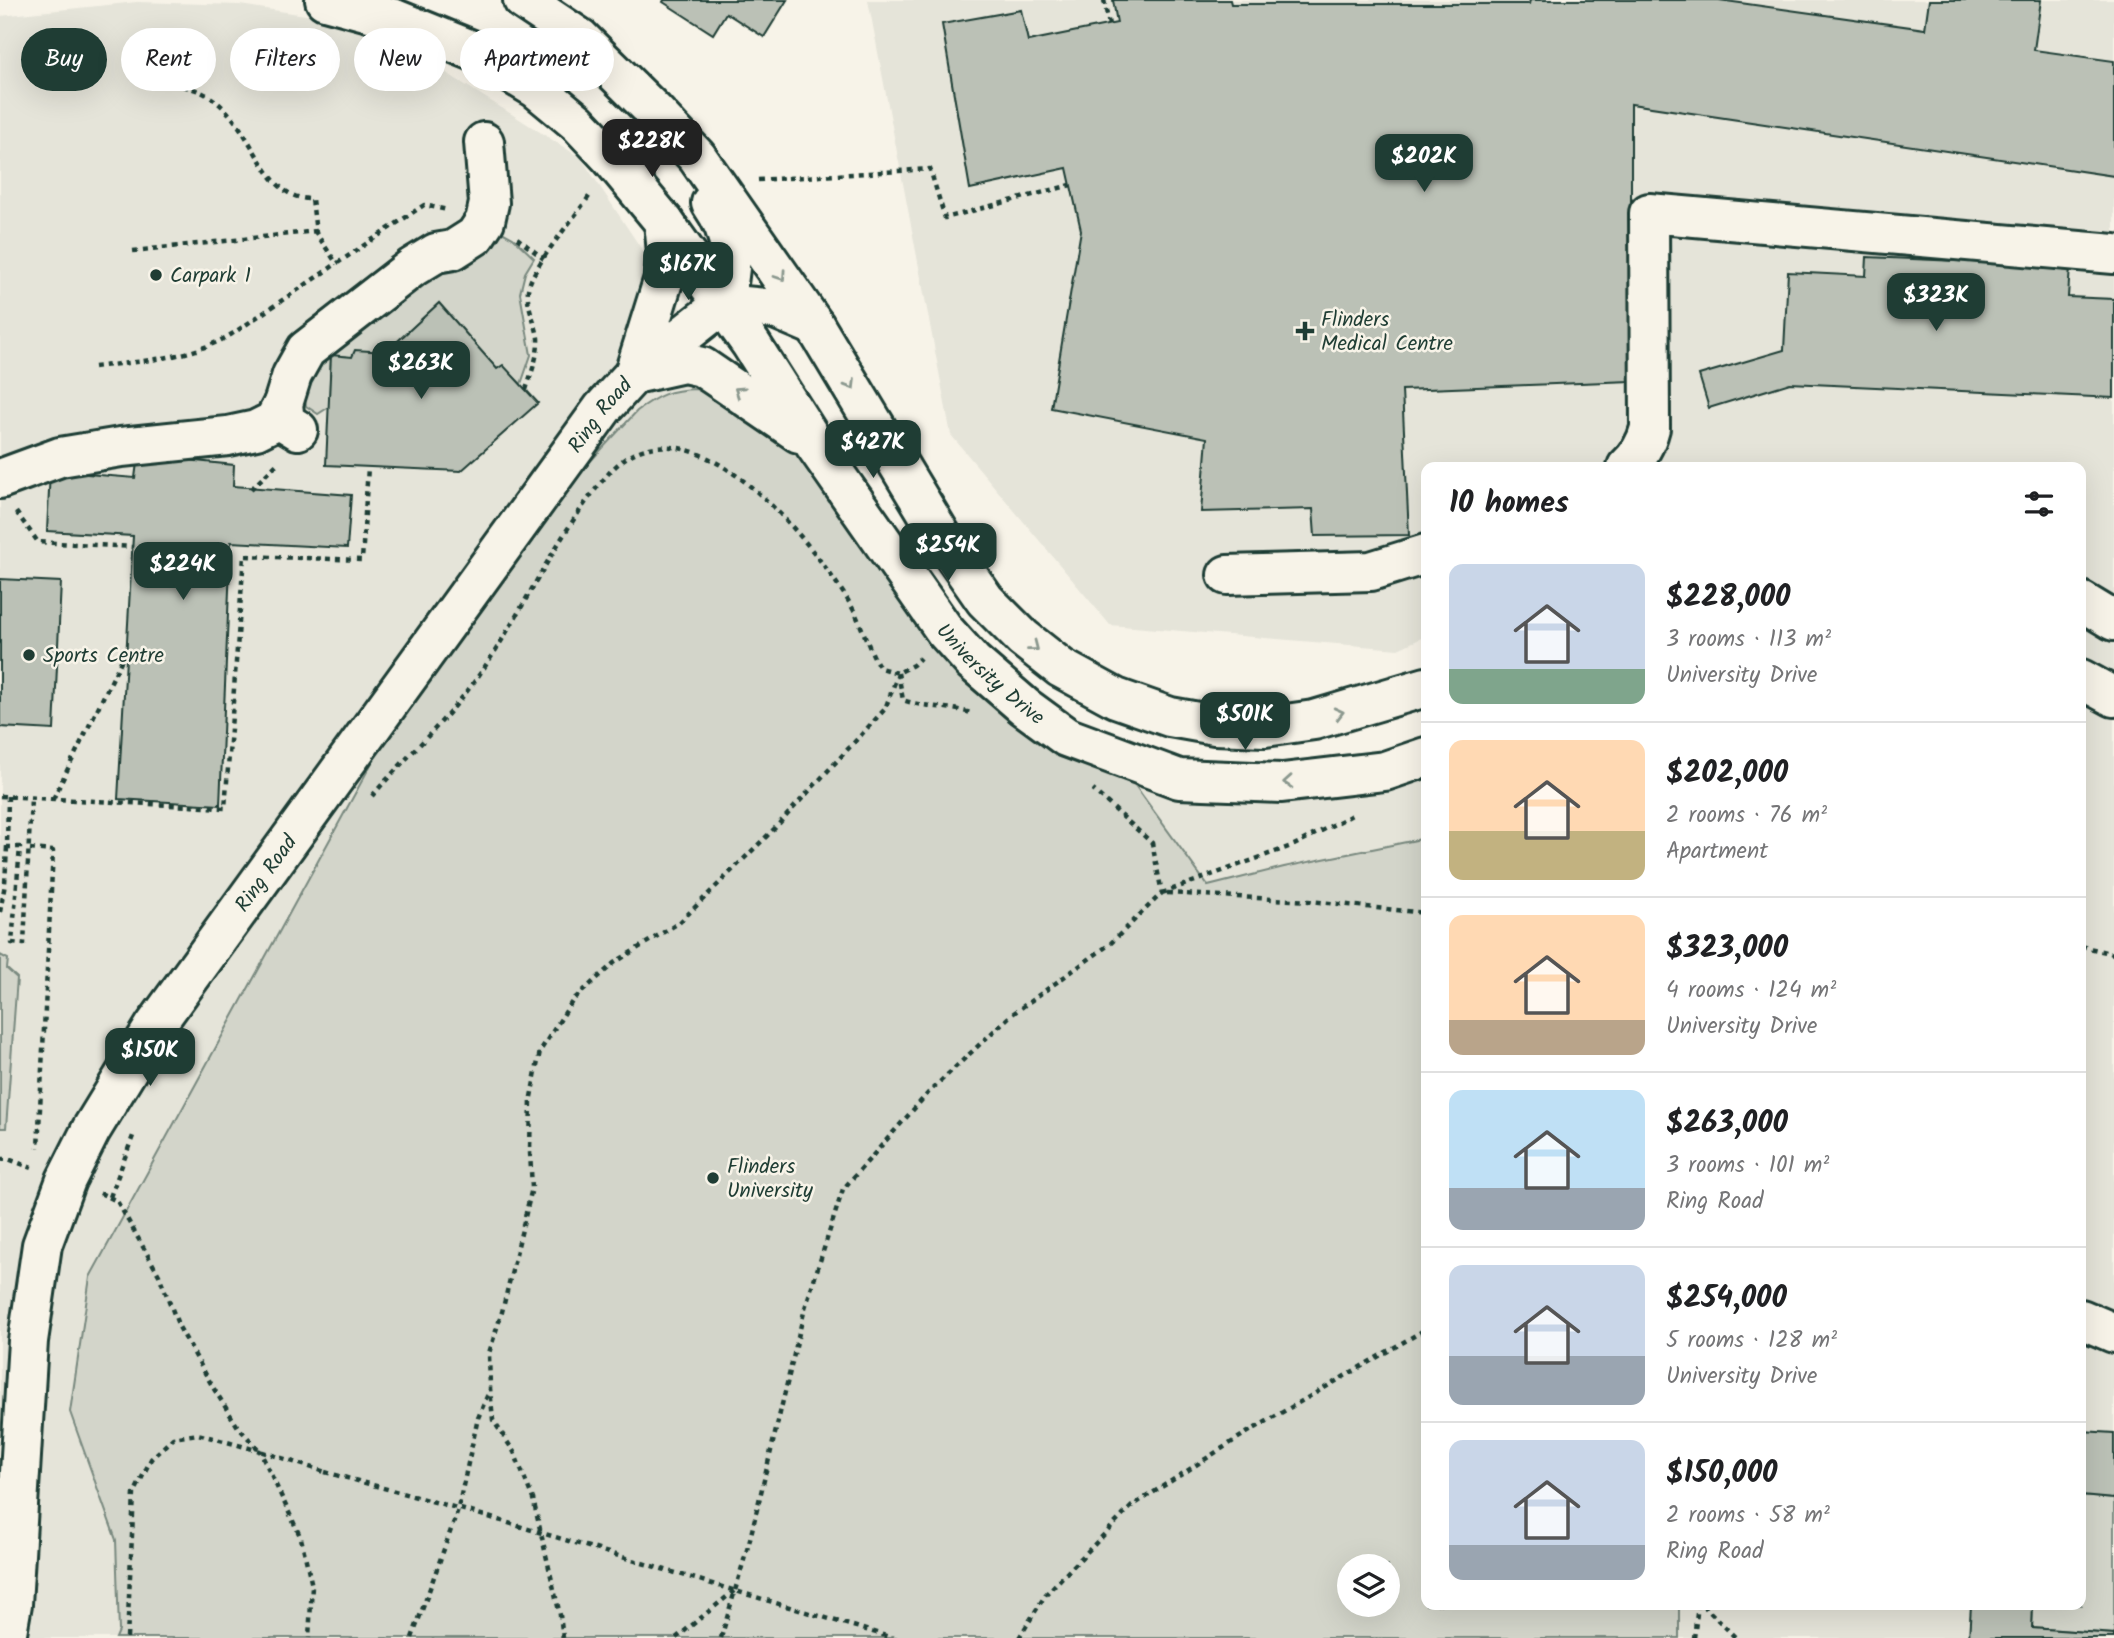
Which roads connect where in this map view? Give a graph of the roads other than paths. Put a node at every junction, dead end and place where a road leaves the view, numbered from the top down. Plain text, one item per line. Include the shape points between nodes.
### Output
1 (325, 0) edge
2 (523, 0) edge
3 (565, 28) edge
4 (614, 72) edge
5 (614, 82) edge
6 (484, 142) dead end
7 (664, 222) junction
8 (2114, 254) edge
9 (723, 304) junction
10 (816, 326) junction
11 (634, 374) junction
12 (815, 445) junction
13 (1633, 462) edge
14 (4, 493) edge
15 (1421, 556) edge
16 (1227, 575) dead end
17 (2086, 604) edge
18 (2114, 621) edge
19 (2086, 681) edge
20 (1421, 688) edge
21 (2114, 697) edge
22 (1421, 759) edge
23 (2086, 1321) edge
24 (2114, 1333) edge
25 (6, 1638) edge

1 - 7 street, University Drive via 383,15 474,51 537,89 578,123
2 - 3 street
4 -> 10 street via 697,157
5 - 9 street via 636,116 714,206 731,248 731,275
6 - 14 street via 489,204 475,236 413,267 306,349 292,375 291,416 228,436 60,457
7 - 9 street, University Drive
7 - 11 street via 664,278
8 - 13 street via 1649,213 1650,428 1646,444
9 - 10 street via 775,309
9 - 11 street, Ring Road
9 - 12 street, University Drive
10 -> 20 street via 948,547 985,600 1061,668 1116,698 1170,717 1215,725 1265,727 1314,720
12 -> 11 street via 702,367 684,363
11 - 25 street, Ring Road via 603,408 468,591 154,1027 91,1129 52,1175 27,1341 12,1604
22 -> 12 street, University Drive via 1385,771 1282,783 1179,779 1066,737 1024,707 945,631
15 - 16 street via 1371,571
17 - 18 street
19 - 21 street
23 - 24 street

